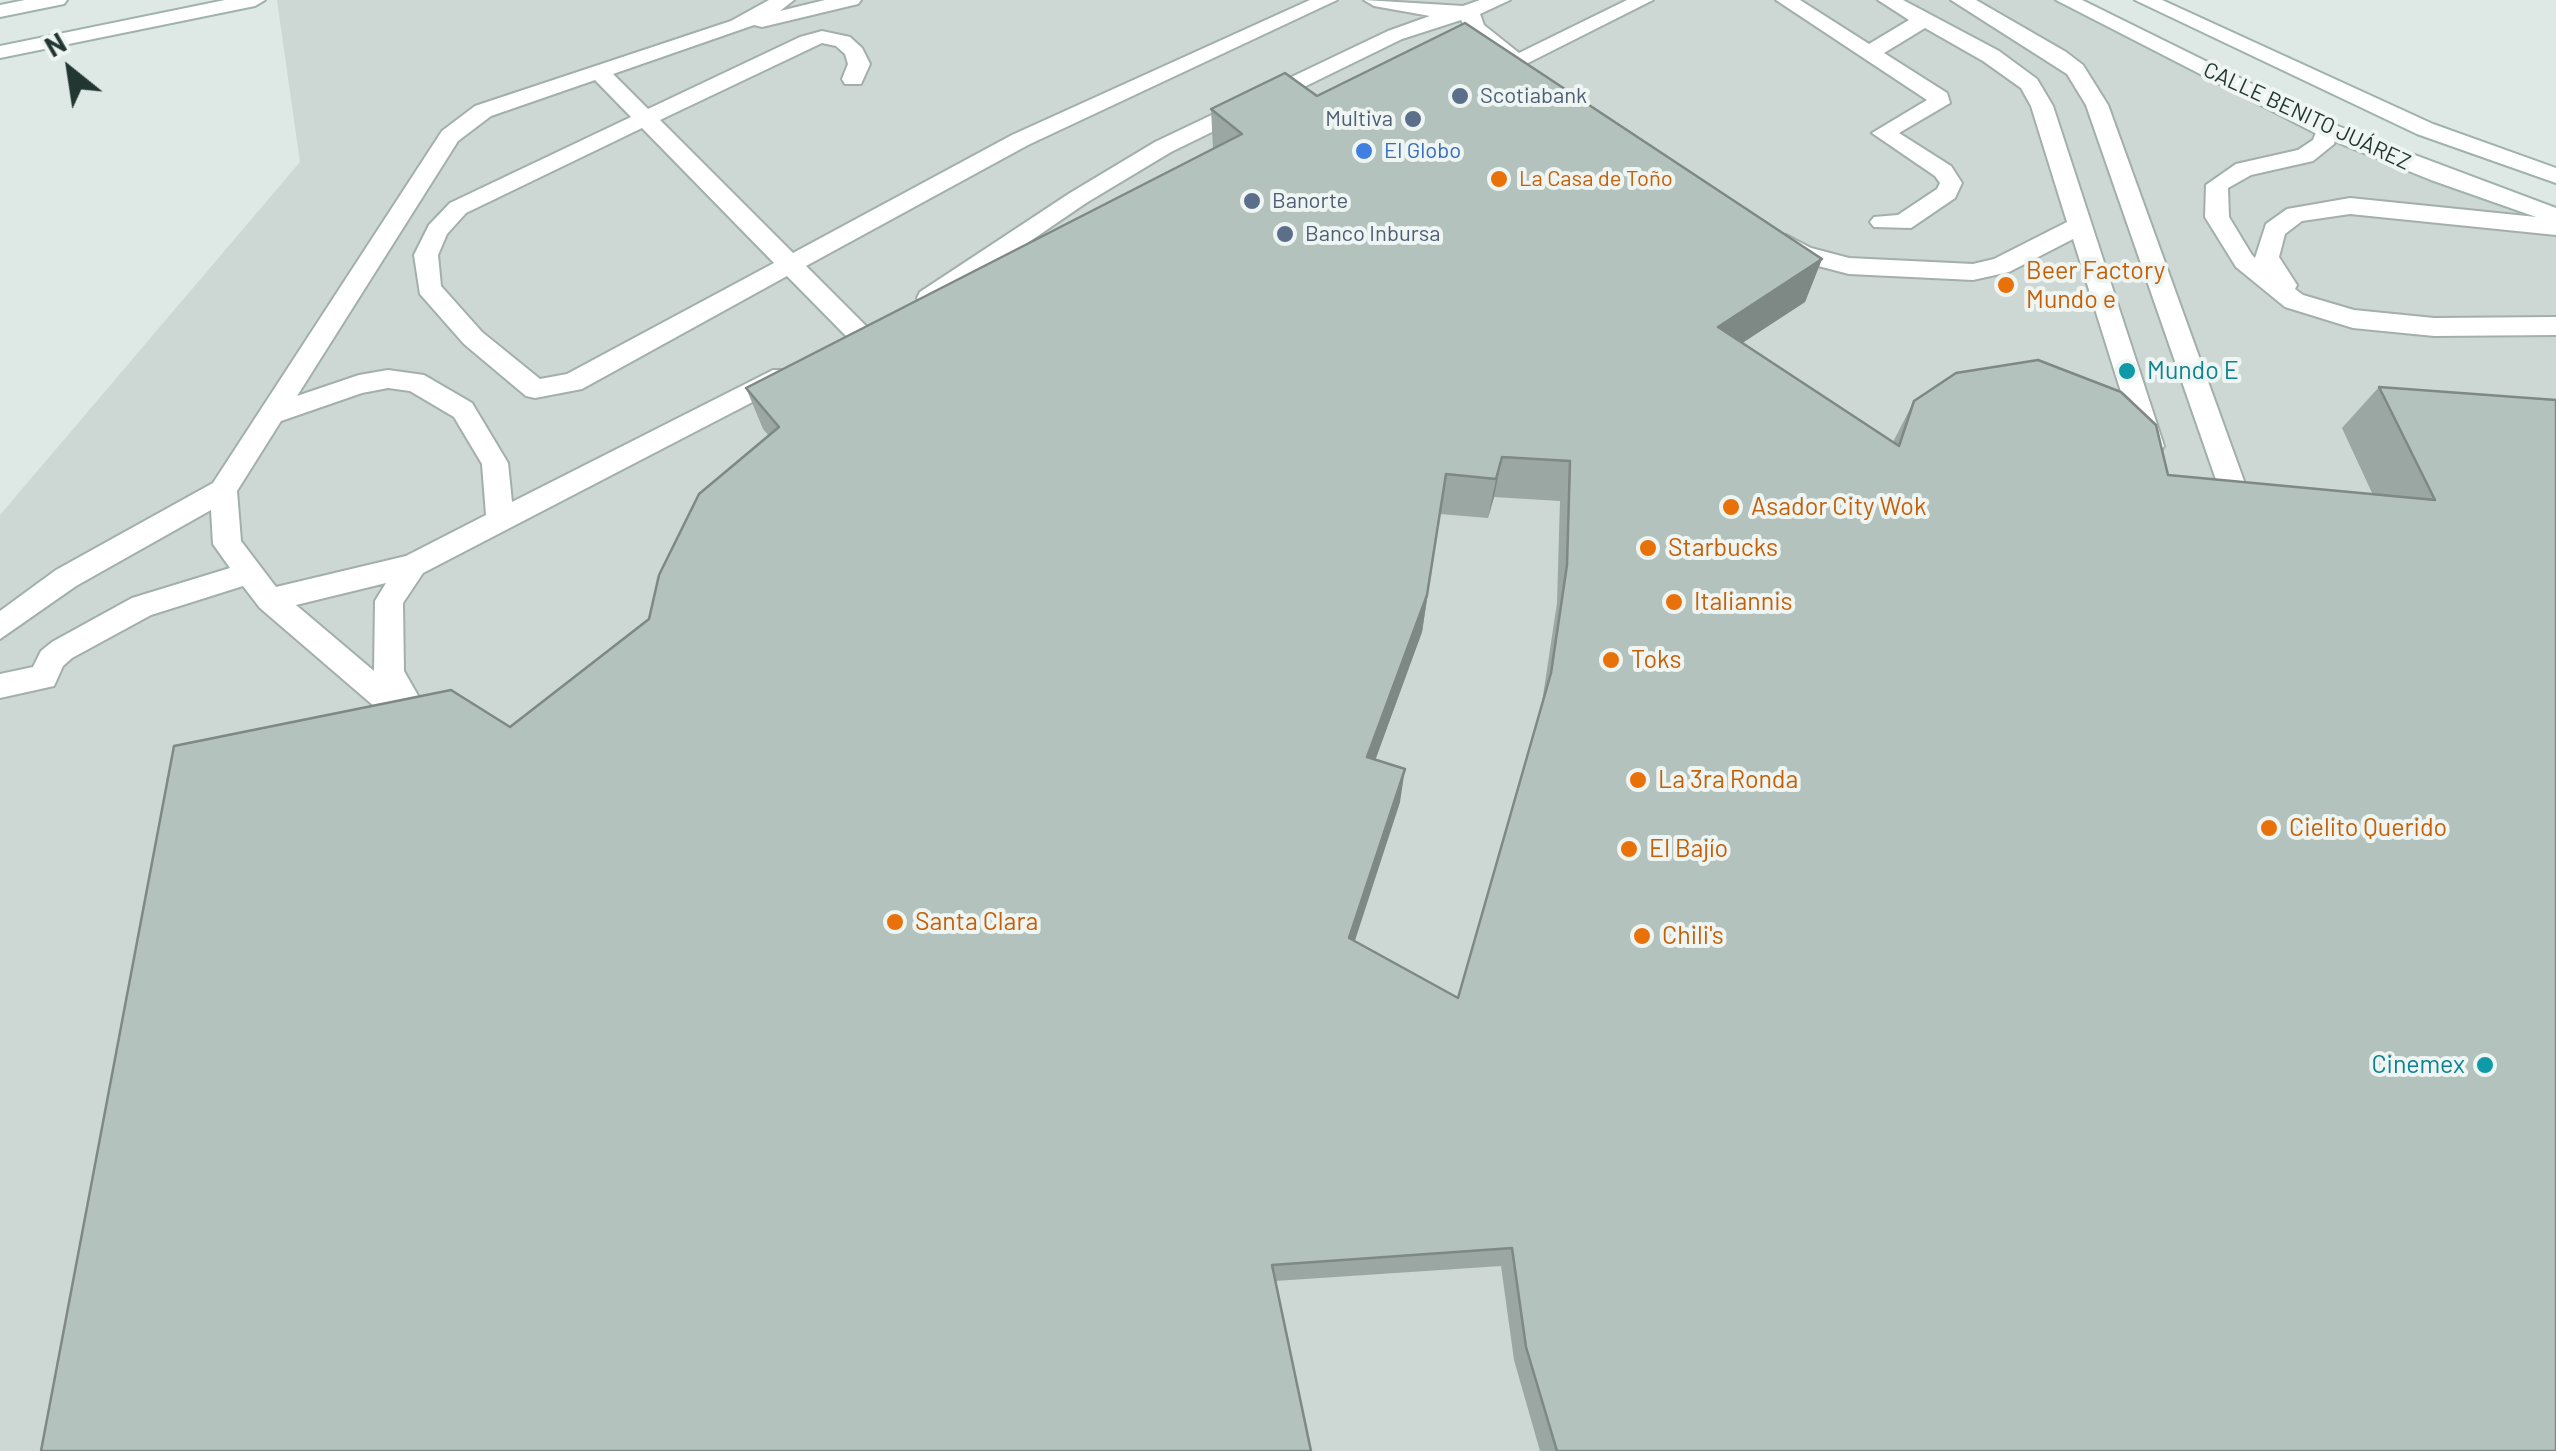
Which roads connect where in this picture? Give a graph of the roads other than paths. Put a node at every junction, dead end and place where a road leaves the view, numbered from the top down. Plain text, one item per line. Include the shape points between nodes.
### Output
1 (56, 0) edge
2 (254, 0) edge
3 (784, 0) edge
4 (851, 0) edge
5 (1327, 0) edge
6 (1374, 0) edge
7 (1500, 0) edge
8 (1643, 0) edge
9 (1786, 0) edge
10 (1888, 0) edge
11 (1961, 0) edge
12 (2066, 0) edge
13 (2145, 0) edge
14 (0, 11) edge
15 (1469, 12) junction
16 (1924, 20) junction
17 (738, 25) junction
18 (0, 52) edge
19 (1871, 52) junction
20 (600, 72) junction
21 (853, 79) dead end
22 (643, 118) junction
23 (2326, 130) junction
24 (2556, 176) edge
25 (2556, 216) edge
26 (1882, 222) dead end
27 (2078, 226) junction
28 (2556, 227) edge
29 (1772, 233) edge
30 (788, 266) junction
31 (2294, 300) junction
32 (2556, 326) edge
33 (810, 362) edge
34 (276, 413) junction
35 (2156, 464) edge
36 (223, 490) junction
37 (500, 522) junction
38 (2252, 539) edge
39 (413, 565) junction
40 (249, 573) junction
41 (270, 600) junction
42 (0, 627) edge
43 (0, 686) edge

1 - 14 main road
2 - 18 main road
3 - 17 main road
4 - 17 main road
5 - 30 main road via 1020,140
6 - 15 main road
7 - 15 main road
8 - 15 main road via 1526,67 1475,28
9 - 19 main road
10 - 16 main road
11 - 38 main road via 2075,70 2097,105
12 - 23 main road, CALLE BENITO JUÁREZ
13 - 24 main road, CALLE BENITO JUÁREZ via 2426,128
15 - 30 main road via 1395,36 1163,147 852,340
16 - 19 main road
16 - 27 main road via 2028,84 2042,106
17 - 20 main road
19 - 26 main road via 1940,101 1883,134 1951,182 1948,193 1903,222
20 - 22 main road
20 - 34 main road via 483,111 450,136
21 - 22 main road via 855,52 843,41 822,37
22 - 30 main road
22 - 30 main road via 458,208 438,231 426,255 429,288 473,338 535,389 556,387
23 - 25 main road, CALLE BENITO JUÁREZ
23 - 31 main road via 2322,144 2305,156 2244,168 2216,185 2217,217 2244,262
27 - 29 main road via 2001,266 1973,272 1824,262
27 - 35 main road
28 - 31 main road via 2350,206 2296,214 2274,230 2267,257
31 - 32 main road via 2354,319 2434,328
33 - 37 main road
34 - 36 main road
34 - 37 main road via 359,384 415,382 462,410 495,463
36 - 40 main road via 227,544
36 - 42 main road via 66,578
37 - 39 main road
39 - 41 main road
39 - 41 main road via 389,601 390,672 421,728
40 - 41 main road
40 - 43 main road via 142,606 62,650 44,678

